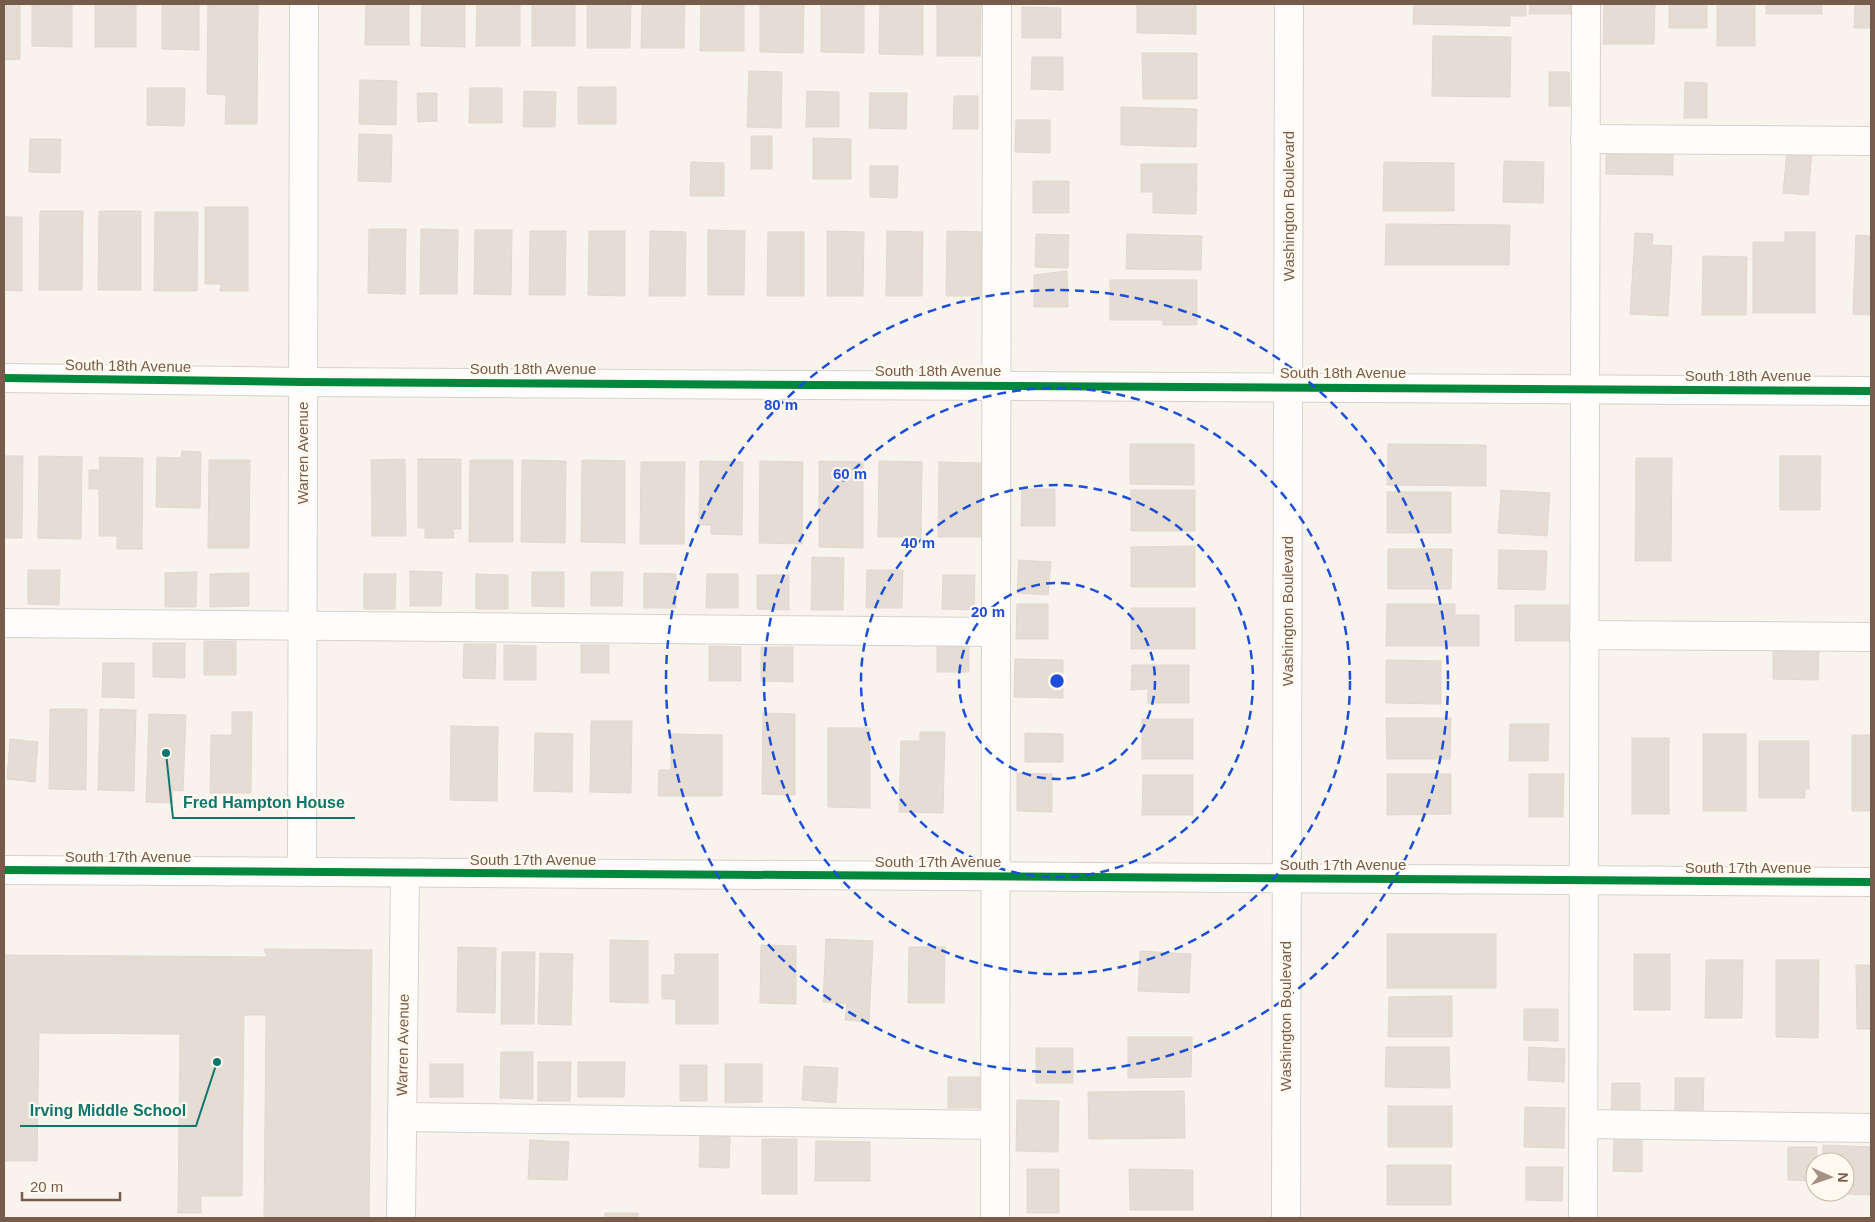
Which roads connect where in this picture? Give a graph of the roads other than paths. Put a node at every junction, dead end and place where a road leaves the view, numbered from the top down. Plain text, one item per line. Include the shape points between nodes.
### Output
1 (304, 4) edge
2 (997, 4) edge
3 (1289, 4) edge
4 (1586, 4) edge
5 (1585, 139) junction
6 (1871, 140) edge
7 (4, 378) edge
8 (303, 382) junction
9 (996, 385) junction
10 (1288, 386) junction
11 (1585, 389) junction
12 (1871, 391) edge
13 (4, 624) edge
14 (303, 625) junction
15 (996, 632) junction
16 (1584, 636) junction
17 (1871, 636) edge
18 (4, 870) edge
19 (302, 872) junction
20 (405, 872) junction
21 (996, 876) junction
22 (1287, 878) junction
23 (1584, 880) junction
24 (1871, 882) edge
25 (402, 1117) junction
26 (1583, 1124) junction
27 (995, 1125) junction
28 (1871, 1128) edge
29 (401, 1218) edge
30 (995, 1218) edge
31 (1286, 1218) edge
32 (1583, 1218) edge

1 - 8 street, Warren Avenue
2 - 9 street
3 - 10 street, Washington Boulevard
4 - 5 street
5 - 6 street
5 - 11 street
7 - 8 street, South 18th Avenue
8 - 9 street, South 18th Avenue
8 - 14 street, Warren Avenue
9 - 10 street, South 18th Avenue
9 - 15 street
10 - 11 street, South 18th Avenue
10 - 22 street, Washington Boulevard
11 - 12 street, South 18th Avenue
11 - 16 street
13 - 14 street
14 - 15 street
14 - 19 street, Warren Avenue
15 - 21 street
16 - 17 street
16 - 23 street
18 - 19 street, South 17th Avenue
19 - 20 street, South 17th Avenue
20 - 21 street, South 17th Avenue
20 - 25 street, Warren Avenue
21 - 22 street, South 17th Avenue
21 - 27 street
22 - 23 street, South 17th Avenue
22 - 31 street, Washington Boulevard
23 - 24 street, South 17th Avenue
23 - 26 street
25 - 27 street
25 - 29 street, Warren Avenue
26 - 28 street
26 - 32 street
27 - 30 street

